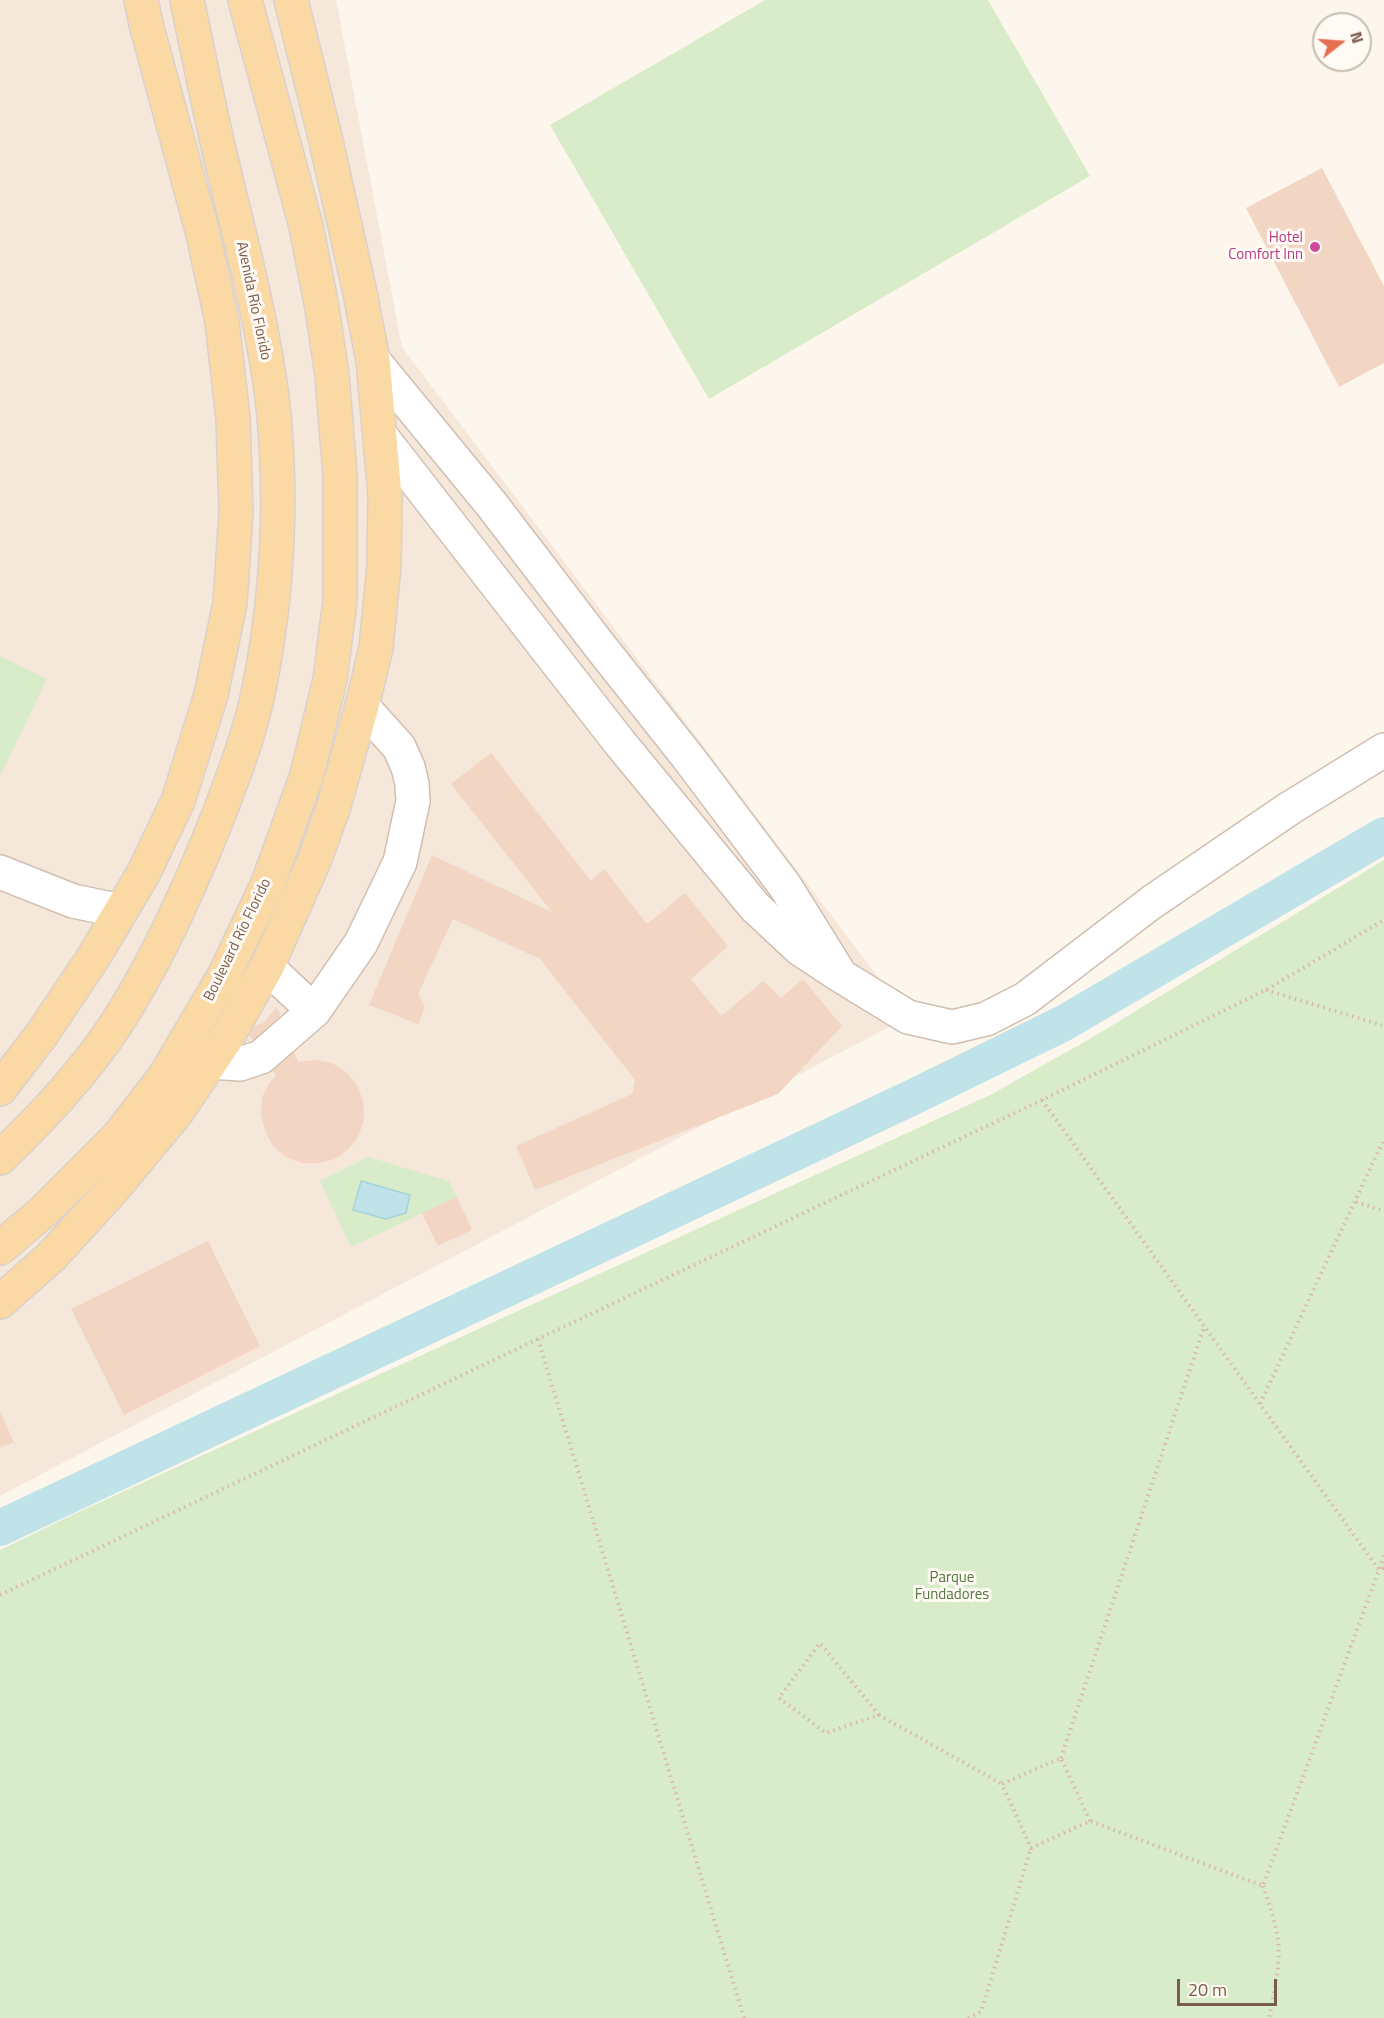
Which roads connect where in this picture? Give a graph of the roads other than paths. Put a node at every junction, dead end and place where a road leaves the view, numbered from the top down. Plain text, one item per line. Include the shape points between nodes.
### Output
1 (187, 0) edge
2 (245, 0) edge
3 (291, 0) edge
4 (148, 8) edge
5 (373, 360) junction
6 (381, 436) junction
7 (527, 551) junction
8 (492, 578) junction
9 (626, 680) junction
10 (362, 706) junction
11 (592, 708) junction
12 (1384, 750) edge
13 (730, 812) junction
14 (698, 838) junction
15 (0, 872) edge
16 (121, 911) junction
17 (267, 967) junction
18 (841, 976) junction
19 (314, 1011) junction
20 (211, 1062) junction
21 (0, 1089) edge
22 (0, 1158) edge
23 (0, 1248) edge
24 (0, 1302) edge

1 - 22 main road, Avenida Río Florido via 261,327 272,399 278,532 273,607 259,692 233,776 172,926 127,1008 87,1063 40,1121
2 - 23 main road, Boulevard Río Florido via 306,226 332,375 340,475 340,600 330,680 306,778 268,882 224,976 165,1076 117,1138 44,1211
3 - 5 main road
4 - 16 main road via 222,322 233,418 236,512 230,603 211,695 178,801
5 - 6 main road
5 - 7 lane
6 - 8 lane
6 - 10 main road via 386,496 384,566 376,648
7 - 8 lane
7 - 9 lane
8 - 11 lane
9 - 11 lane
9 - 13 lane
10 - 17 main road via 314,861
10 - 19 lane via 399,747 412,784 413,801 400,862 361,943
11 - 14 lane
12 - 18 lane via 1152,902 1025,999 986,1019 952,1027 908,1017
13 - 14 lane
13 - 18 lane via 784,886
14 - 18 lane via 754,907 800,949
15 - 16 lane via 73,901
16 - 21 main road via 42,1034
17 - 19 lane
17 - 20 main road
19 - 20 lane via 261,1057 240,1064
20 - 24 main road via 177,1112 114,1188 51,1257

